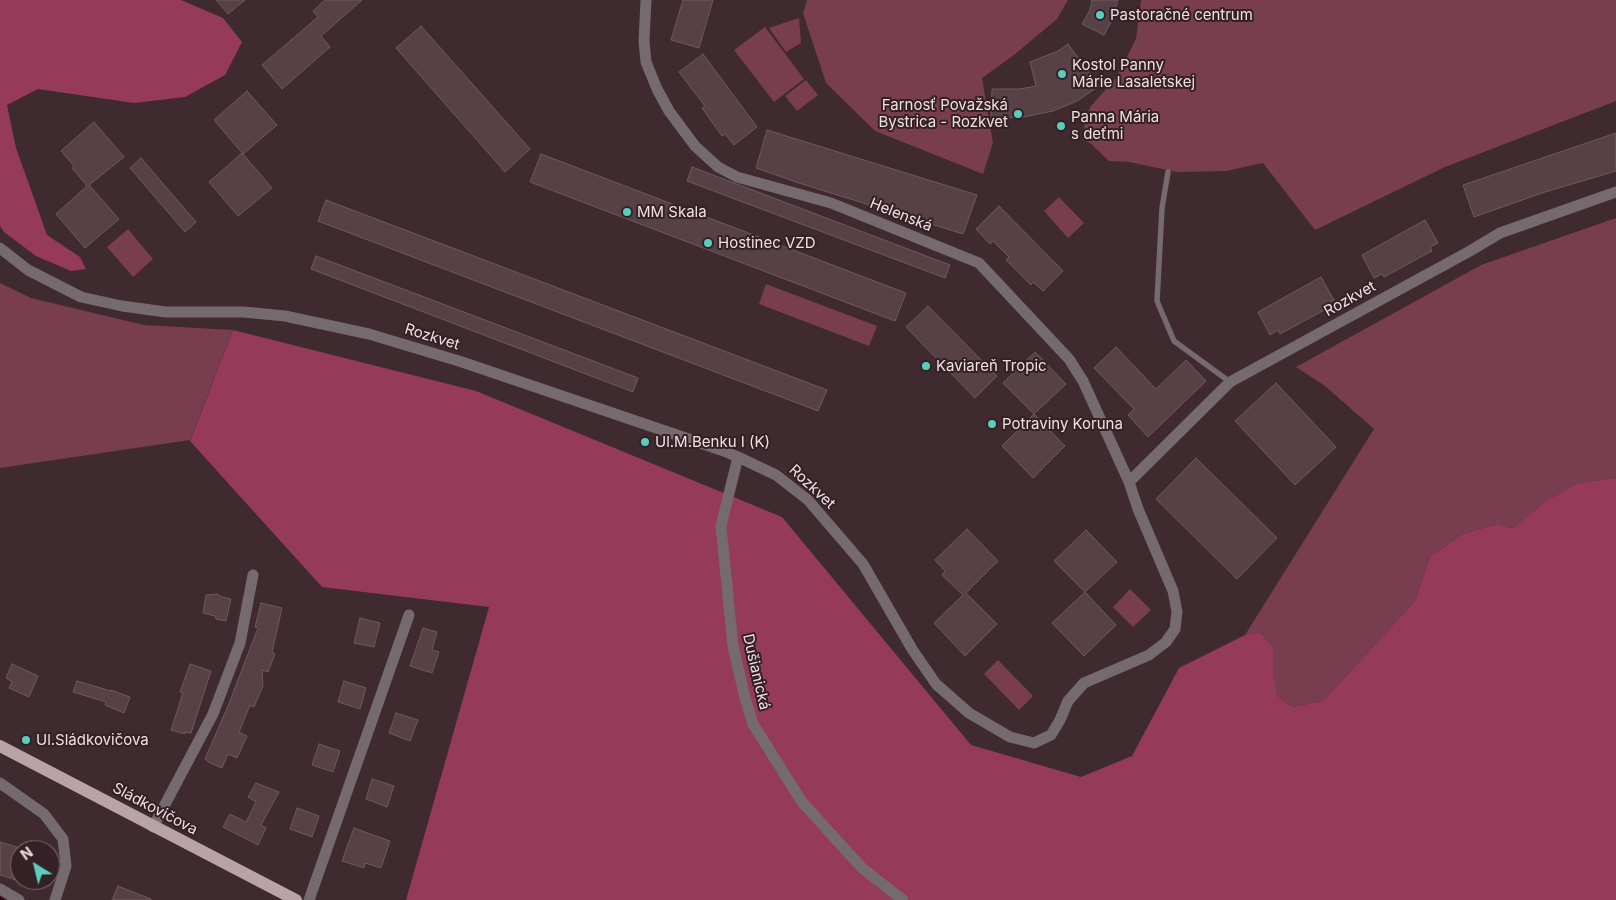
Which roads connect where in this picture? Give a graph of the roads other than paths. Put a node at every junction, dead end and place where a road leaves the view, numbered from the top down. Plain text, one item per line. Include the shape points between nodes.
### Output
1 (646, 0) edge
2 (1168, 172) dead end
3 (1616, 192) edge
4 (0, 248) edge
5 (1230, 382) junction
6 (738, 457) junction
7 (1129, 482) junction
8 (1135, 501) joint
9 (253, 576) dead end
10 (409, 615) dead end
11 (0, 746) edge
12 (0, 783) edge
13 (153, 827) junction
14 (0, 889) edge
15 (19, 900) edge
16 (55, 900) edge
17 (296, 900) edge
18 (309, 900) edge
19 (903, 900) edge

1 - 7 street, Helenská via 646,62 668,111 695,146 737,177 831,203 979,263 1078,372
2 - 5 lane via 1162,208 1157,300 1174,341
3 - 5 street, Rozkvet via 1500,233
4 - 6 street, Rozkvet via 28,270 81,296 166,312 244,312 285,316 369,334 462,362
5 - 7 street, Rozkvet
6 - 8 street, Rozkvet via 776,475 808,500 840,536 863,564 936,684 969,713 1010,737 1034,743 1052,735 1068,701 1084,683 1149,656 1166,642 1175,629 1177,612 1173,591
6 - 19 street, Dušianická via 721,526 733,646 753,724 802,802 862,868
7 - 8 street, Helenská
9 - 13 street via 240,643 212,714
10 - 18 street
11 - 13 main road, Sládkovičova
12 - 16 street via 44,814 63,839 66,866
13 - 17 main road, Sládkovičova
14 - 15 street

